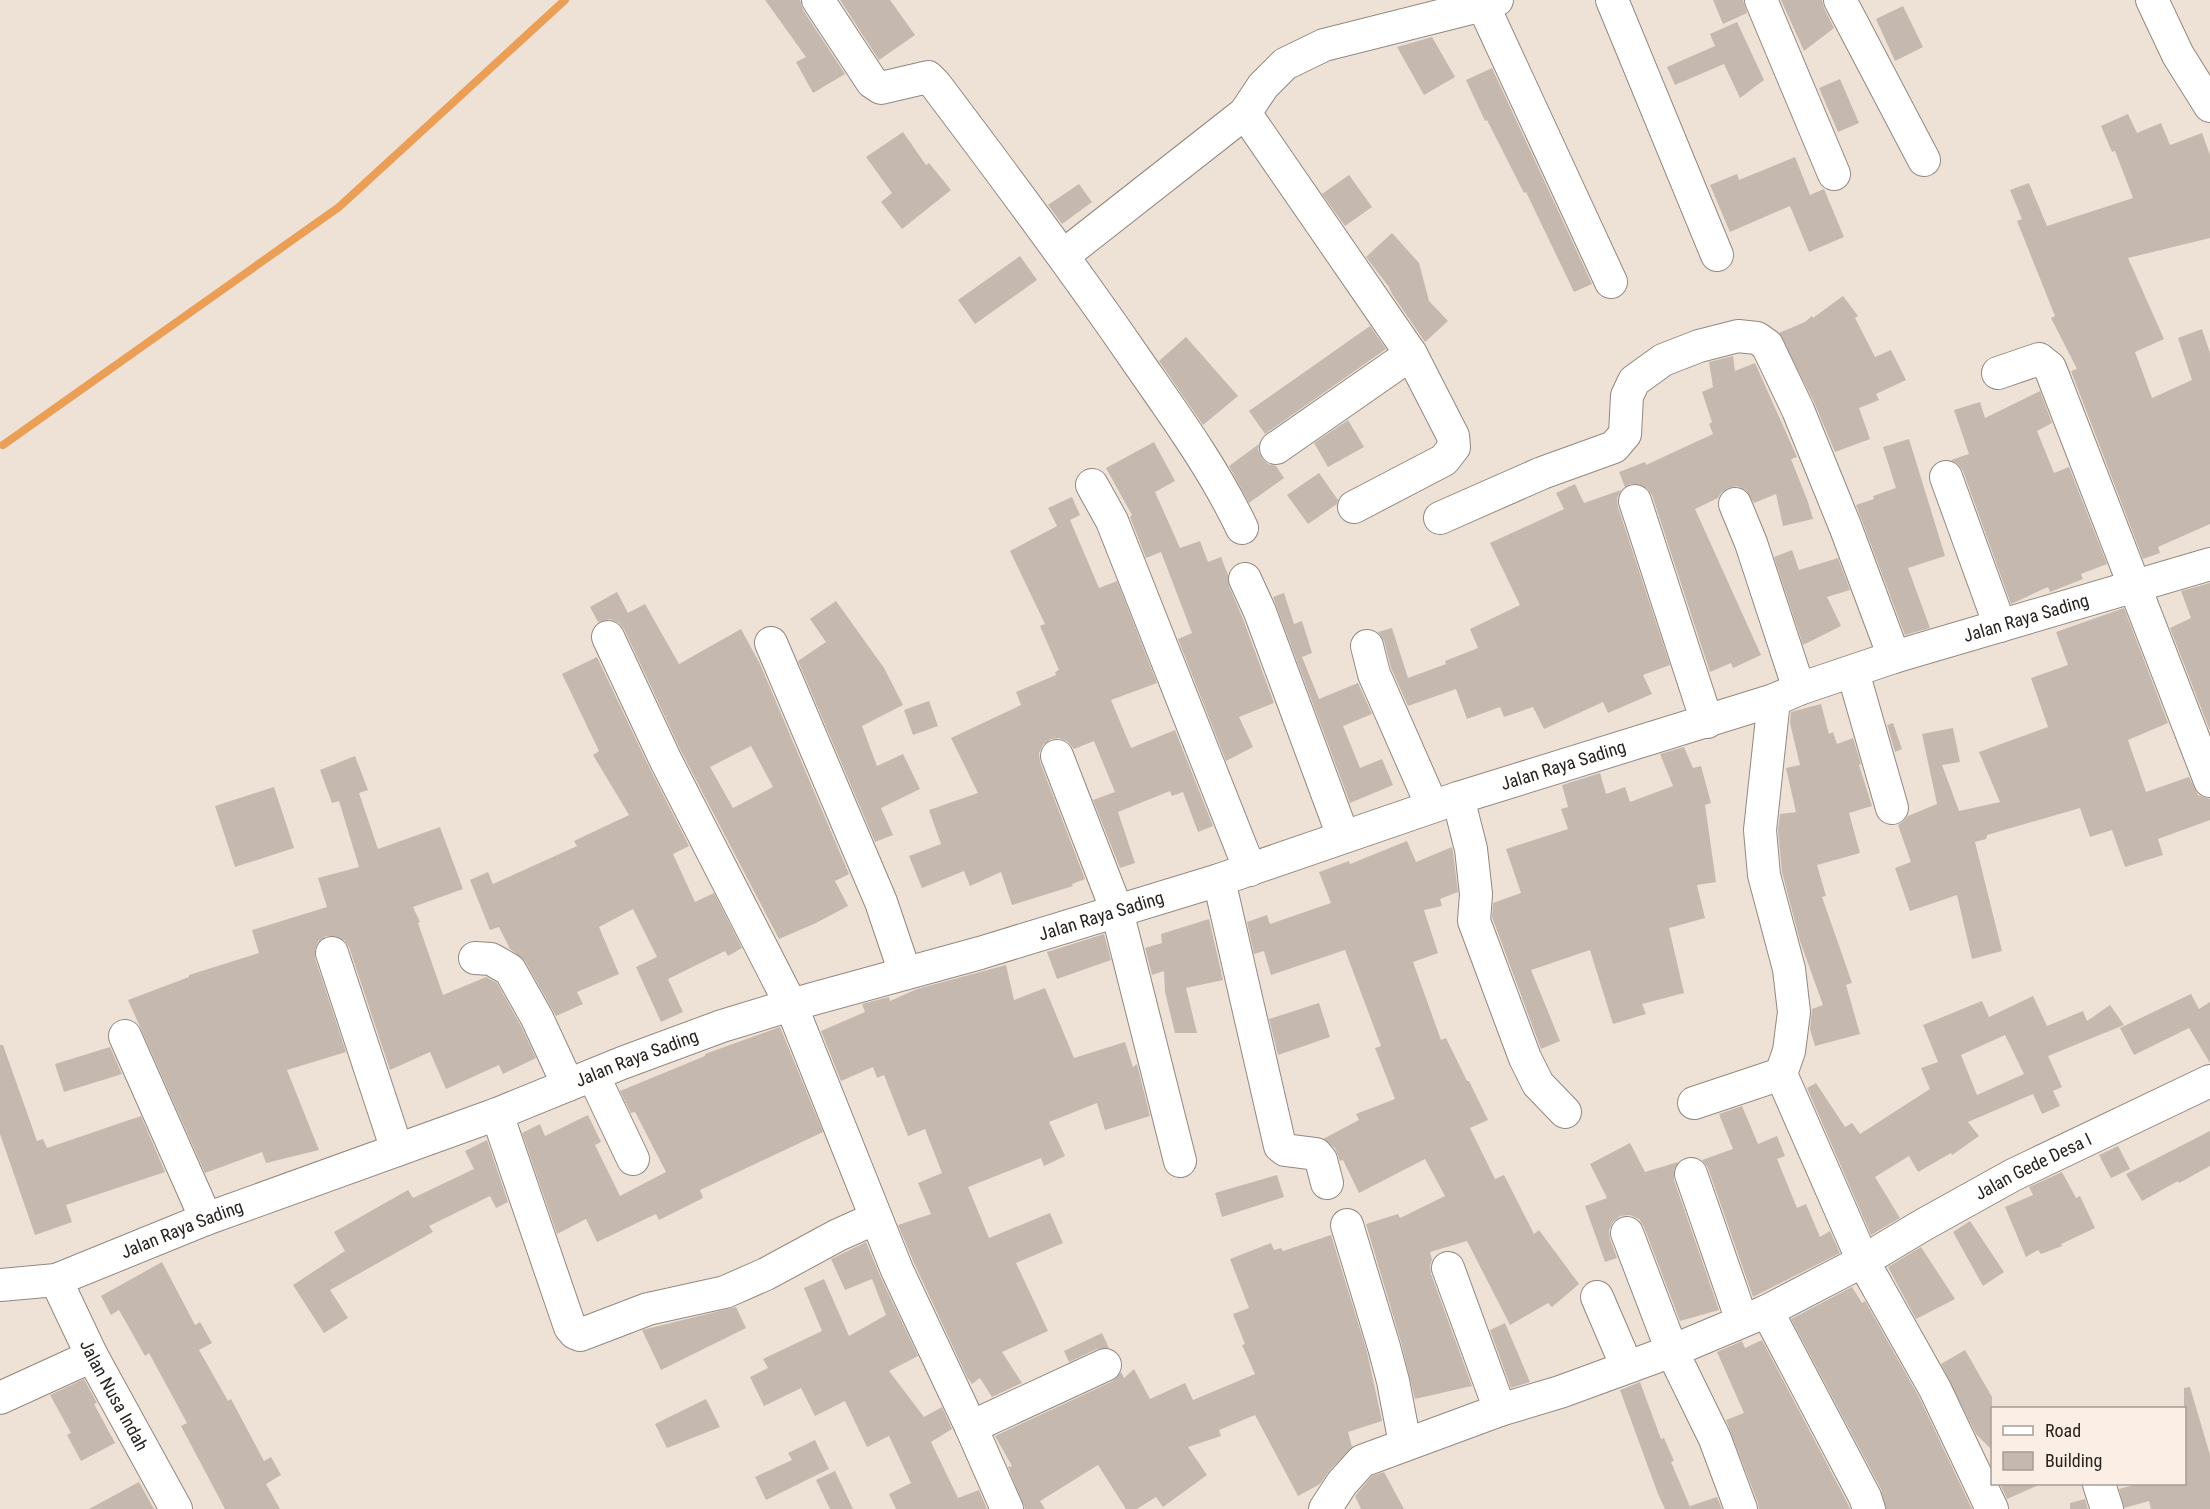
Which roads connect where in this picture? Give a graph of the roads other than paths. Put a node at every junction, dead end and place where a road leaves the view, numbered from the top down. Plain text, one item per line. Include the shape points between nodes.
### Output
1 (818, 0) edge
2 (1612, 0) edge
3 (1761, 0) edge
4 (1840, 0) edge
5 (2152, 0) edge
6 (1490, 3) edge
7 (2206, 101) edge
8 (1245, 113) junction
9 (1924, 160) dead end
10 (1834, 174) dead end
11 (1064, 255) junction
12 (1717, 255) dead end
13 (1611, 282) dead end
14 (1411, 354) junction
15 (1998, 373) dead end
16 (1276, 448) dead end
17 (1946, 477) dead end
18 (1092, 485) dead end
19 (1635, 501) dead end
20 (1735, 504) dead end
21 (1354, 507) dead end
22 (1440, 518) dead end
23 (1242, 528) dead end
24 (2210, 564) edge
25 (1245, 579) dead end
26 (2136, 586) junction
27 (2000, 626) junction
28 (608, 637) dead end
29 (771, 643) dead end
30 (1367, 645) dead end
31 (1894, 657) junction
32 (1852, 672) junction
33 (1787, 694) junction
34 (1707, 722) junction
35 (1057, 756) dead end
36 (2210, 781) edge
37 (1445, 802) junction
38 (1892, 808) dead end
39 (1343, 837) junction
40 (1250, 870) junction
41 (1219, 880) junction
42 (1116, 912) junction
43 (332, 953) dead end
44 (475, 958) dead end
45 (904, 973) junction
46 (791, 1005) junction
47 (125, 1036) dead end
48 (1781, 1074) junction
49 (581, 1080) junction
50 (2210, 1081) edge
51 (1694, 1103) dead end
52 (1565, 1112) dead end
53 (497, 1114) junction
54 (397, 1150) junction
55 (633, 1159) dead end
56 (1180, 1161) dead end
57 (1691, 1174) dead end
58 (1327, 1183) dead end
59 (876, 1218) junction
60 (206, 1219) junction
61 (1347, 1225) dead end
62 (1628, 1233) dead end
63 (1863, 1261) junction
64 (1448, 1268) dead end
65 (56, 1280) junction
66 (0, 1285) edge
67 (1597, 1297) dead end
68 (1754, 1316) junction
69 (1672, 1351) junction
70 (92, 1356) junction
71 (1105, 1365) dead end
72 (1627, 1367) junction
73 (0, 1398) edge
74 (1500, 1410) junction
75 (971, 1428) junction
76 (1405, 1444) junction
77 (2099, 1485) edge
78 (1348, 1496) edge
79 (176, 1509) edge
80 (1007, 1509) edge
81 (1325, 1509) edge
82 (1741, 1509) edge
83 (1869, 1509) edge
84 (1992, 1509) edge
85 (2107, 1509) edge

1 - 11 street via 872,82 881,88 928,77
2 - 12 street
3 - 10 street
4 - 9 street
5 - 7 street via 2178,55
6 - 8 street via 1324,45 1285,64 1263,86
6 - 13 street
8 - 11 street
8 - 14 street
11 - 23 street via 1197,450
14 - 16 street
14 - 21 street via 1453,436 1454,447 1444,460
15 - 26 street via 2039,359 2050,368
17 - 27 street
18 - 40 street via 1112,521
19 - 34 street
20 - 33 street via 1751,543
22 - 31 street via 1542,473 1614,447 1625,434 1627,396 1634,381 1663,360 1738,336 1756,338 1767,345 1798,410
24 - 26 street, Jalan Raya Sading
25 - 39 street
26 - 27 street, Jalan Raya Sading
26 - 36 street
27 - 31 street, Jalan Raya Sading
28 - 46 street via 666,761
29 - 45 street via 881,902
30 - 37 street via 1374,674
31 - 32 street, Jalan Raya Sading
32 - 33 street, Jalan Raya Sading
32 - 38 street
33 - 34 street, Jalan Raya Sading
33 - 48 street via 1760,830 1764,875 1789,969 1794,1012 1789,1051
34 - 37 street, Jalan Raya Sading
35 - 42 street
37 - 39 street, Jalan Raya Sading
37 - 52 street via 1471,849 1476,894 1474,921 1524,1058 1538,1084
39 - 40 street, Jalan Raya Sading
40 - 41 street, Jalan Raya Sading
41 - 42 street, Jalan Raya Sading
41 - 58 street via 1280,1146 1316,1154
42 - 45 street, Jalan Raya Sading
42 - 56 street
43 - 54 street
44 - 49 street via 491,959 510,970 537,1018
45 - 46 street, Jalan Raya Sading
46 - 49 street, Jalan Raya Sading via 722,1026
46 - 59 street
47 - 60 street
48 - 51 street
48 - 63 street
49 - 53 street, Jalan Raya Sading
49 - 55 street
50 - 63 street, Jalan Gede Desa I via 2013,1175
53 - 54 street, Jalan Raya Sading
53 - 59 street via 570,1327 580,1335 648,1309 725,1292
54 - 60 street, Jalan Raya Sading
57 - 68 street
59 - 75 street
60 - 65 street, Jalan Raya Sading
61 - 76 street via 1384,1347
62 - 69 street
63 - 68 street, Jalan Gede Desa I
63 - 84 street via 1935,1389
64 - 74 street
65 - 66 street, Jalan Raya Sading
65 - 70 street, Jalan Nusa Indah
67 - 72 street
68 - 69 street, Jalan Gede Desa I
68 - 83 street
69 - 72 street, Jalan Gede Desa I
69 - 82 street via 1715,1440
70 - 73 street
70 - 79 street, Jalan Nusa Indah
71 - 75 street
72 - 74 street, Jalan Gede Desa I
74 - 76 street, Jalan Gede Desa I
75 - 80 street
76 - 78 street, Jalan Gede Desa I via 1362,1461
77 - 85 street
78 - 81 street, Jalan Gede Desa I

